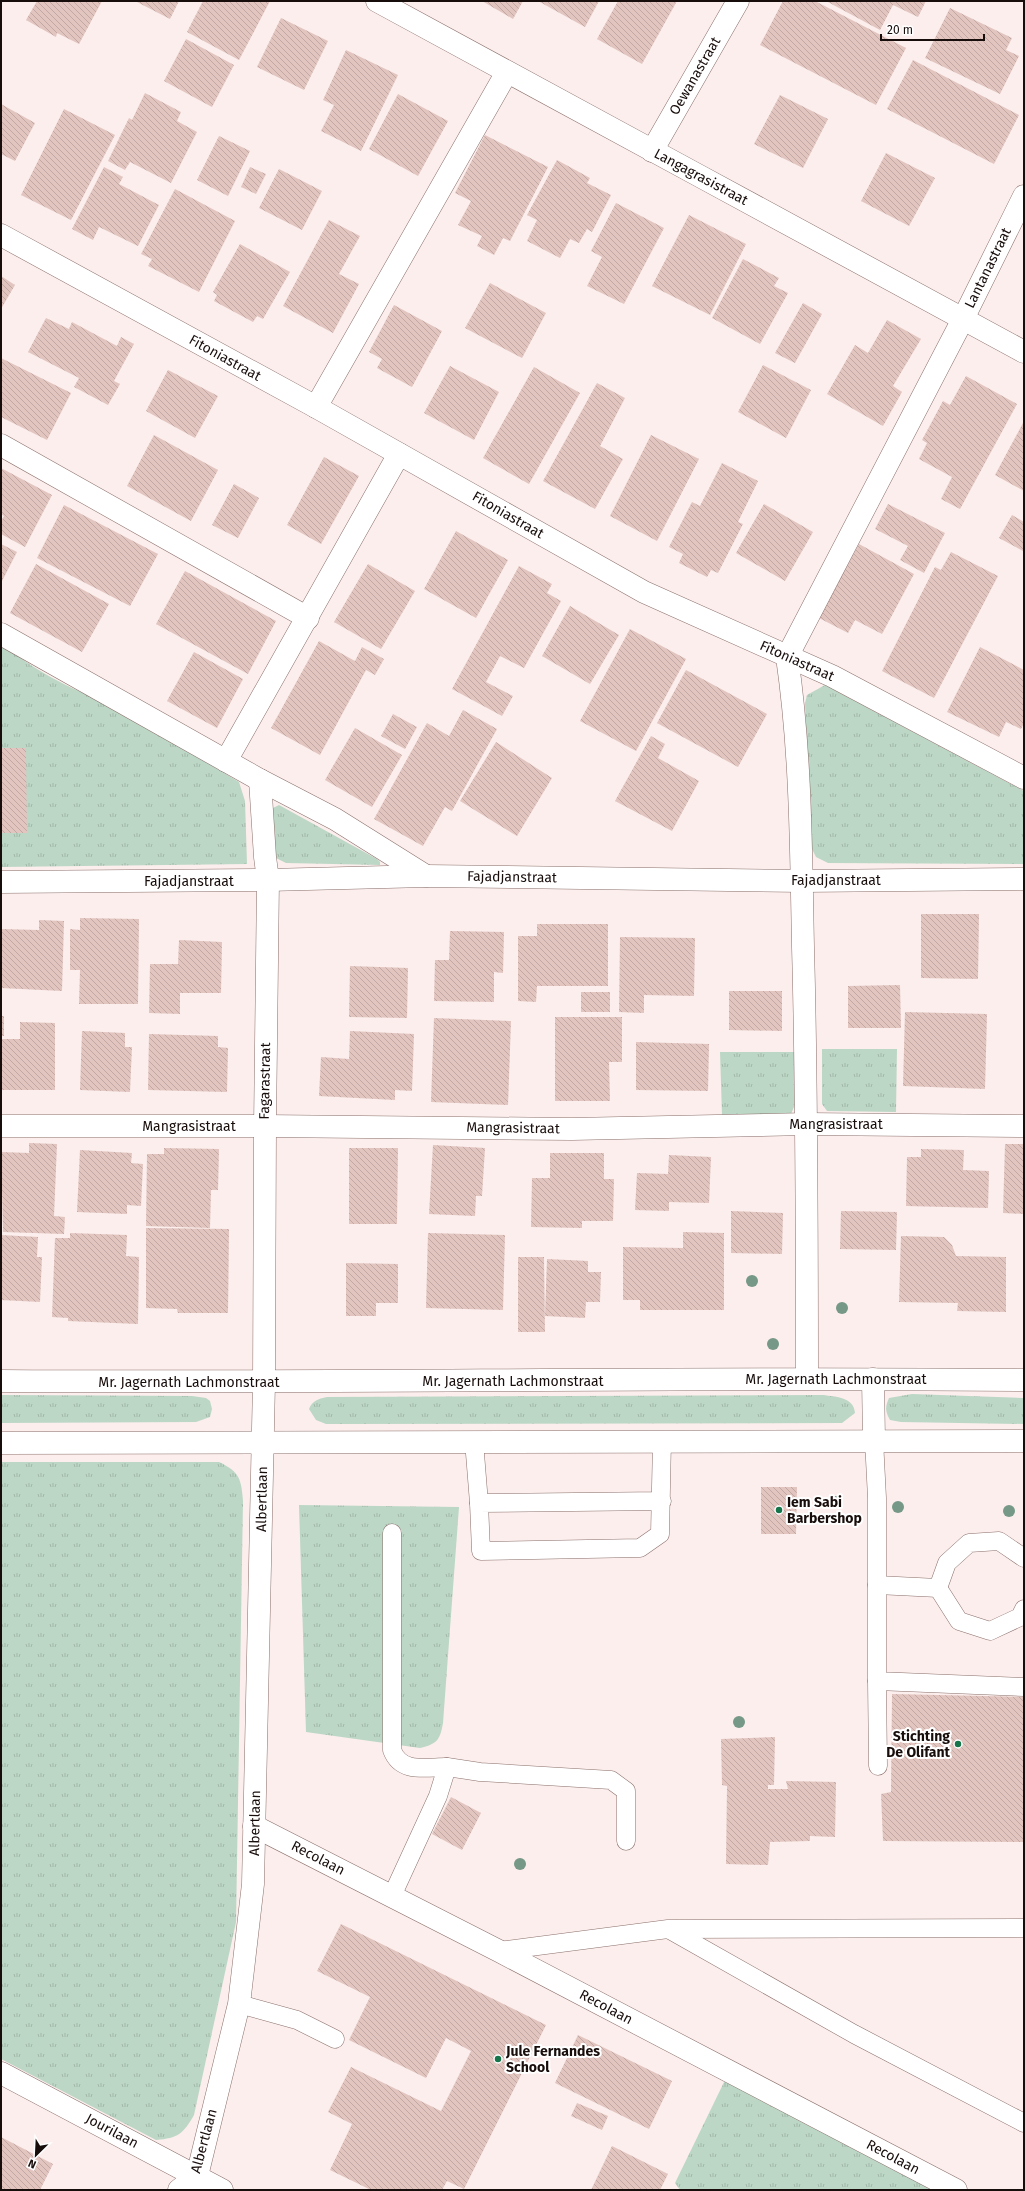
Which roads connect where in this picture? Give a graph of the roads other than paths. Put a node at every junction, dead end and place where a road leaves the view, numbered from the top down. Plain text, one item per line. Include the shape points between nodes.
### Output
1 (377, 1) edge
2 (738, 1) edge
3 (507, 72) junction
4 (652, 151) junction
5 (1024, 196) edge
6 (1, 235) edge
7 (963, 319) junction
8 (1024, 352) edge
9 (316, 407) junction
10 (1, 445) edge
11 (399, 454) junction
12 (308, 618) junction
13 (1, 634) edge
14 (787, 657) junction
15 (226, 761) junction
16 (1024, 778) edge
17 (260, 780) junction
18 (426, 876) junction
19 (1024, 879) edge
20 (268, 880) junction
21 (802, 880) junction
22 (1, 882) edge
23 (807, 1124) junction
24 (1, 1126) edge
25 (264, 1126) junction
26 (1024, 1126) edge
27 (807, 1378) junction
28 (873, 1379) junction
29 (1024, 1380) edge
30 (1, 1381) edge
31 (264, 1383) junction
32 (874, 1440) junction
33 (263, 1441) junction
34 (474, 1441) junction
35 (662, 1441) junction
36 (1024, 1441) edge
37 (1, 1443) edge
38 (662, 1501) junction
39 (479, 1503) junction
40 (392, 1533) dead end
41 (1024, 1558) edge
42 (877, 1585) junction
43 (938, 1588) junction
44 (1024, 1609) edge
45 (876, 1680) junction
46 (1024, 1687) edge
47 (878, 1766) dead end
48 (447, 1767) junction
49 (254, 1826) junction
50 (626, 1841) dead end
51 (392, 1896) junction
52 (1024, 1928) edge
53 (668, 1930) junction
54 (499, 1951) junction
55 (239, 2004) junction
56 (335, 2038) dead end
57 (1, 2073) edge
58 (1024, 2123) edge
59 (197, 2176) junction
60 (179, 2190) edge
61 (222, 2190) edge
62 (956, 2190) edge

1 - 3 street, Langagrasistraat
2 - 4 street, Oewanastraat
3 - 4 street, Langagrasistraat
3 - 9 street
4 - 7 street, Langagrasistraat via 840,250
5 - 7 street, Lantanastraat
6 - 9 street, Fitoniastraat
7 - 8 street, Langagrasistraat
7 - 14 street, Lantanastraat
9 - 11 street, Fitoniastraat
10 - 12 street
11 - 12 street
11 - 14 street, Fitoniastraat via 644,592
12 - 15 street
13 - 15 street
14 - 16 street, Fitoniastraat via 832,676
14 - 21 street via 795,710
15 - 17 street
17 - 18 street via 335,819
17 - 20 street, Fagarastraat
18 - 20 street, Fajadjanstraat
18 - 21 street, Fajadjanstraat
19 - 21 street, Fajadjanstraat
20 - 22 street, Fajadjanstraat
20 - 25 street, Fagarastraat
21 - 23 street
23 - 25 street, Mangrasistraat via 572,1129
23 - 26 street, Mangrasistraat
23 - 27 street
24 - 25 street, Mangrasistraat
25 - 31 street, Fagarastraat
27 - 28 street, Mr. Jagernath Lachmonstraat
27 - 31 street, Mr. Jagernath Lachmonstraat
28 - 29 street, Mr. Jagernath Lachmonstraat
28 - 32 street
30 - 31 street, Mr. Jagernath Lachmonstraat
31 - 33 street, Fagarastraat
32 - 35 street
32 - 36 street
32 - 42 lane
33 - 34 street
33 - 37 street
33 - 49 street, Albertlaan
34 - 35 street
34 - 39 lane
35 - 38 lane
38 - 39 lane
38 - 39 lane via 660,1534 640,1548 481,1551
40 - 48 lane via 392,1750 396,1759 408,1768
41 - 43 lane via 999,1541 969,1543 947,1563
42 - 43 lane
42 - 45 lane
43 - 44 lane via 959,1621 990,1631 1020,1617
45 - 46 lane
45 - 47 lane
48 - 50 lane via 480,1772 611,1780 626,1791
48 - 51 lane via 438,1796
49 - 51 street, Recolaan
49 - 55 street, Albertlaan via 253,1884
51 - 54 street, Recolaan
52 - 53 lane
53 - 54 lane
53 - 58 lane via 854,2034
54 - 62 street, Recolaan
55 - 56 lane via 297,2020
55 - 59 street, Albertlaan
57 - 59 street, Jourilaan
59 - 60 street, Albertlaan
59 - 61 street, Jourilaan

